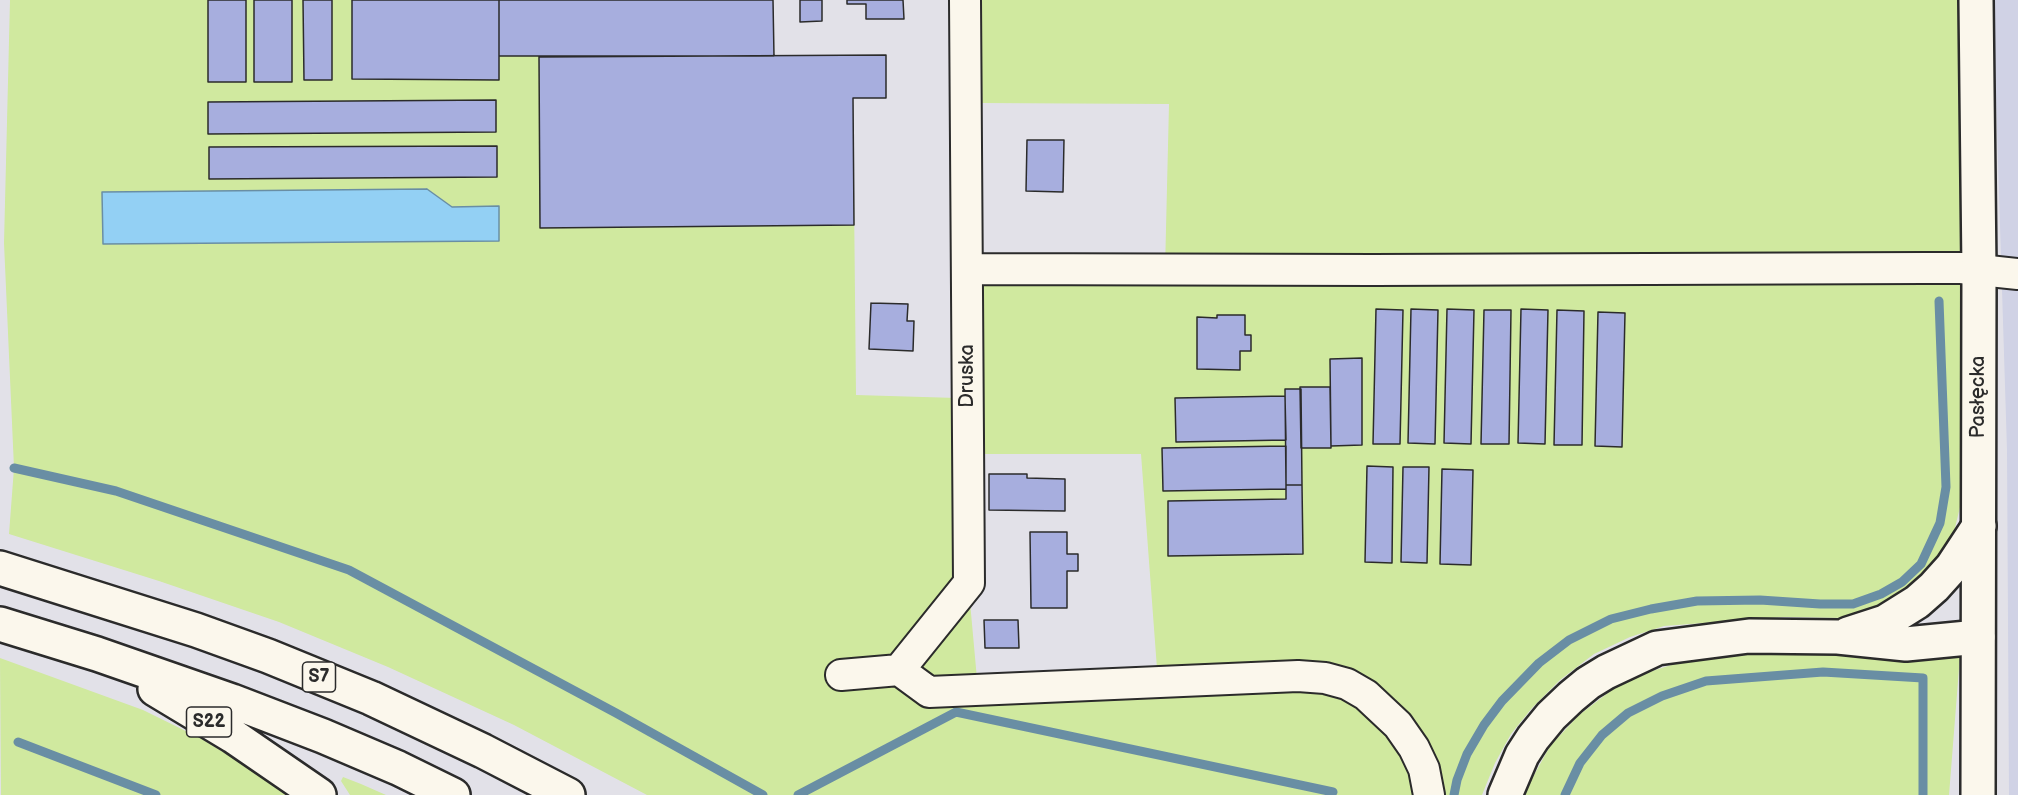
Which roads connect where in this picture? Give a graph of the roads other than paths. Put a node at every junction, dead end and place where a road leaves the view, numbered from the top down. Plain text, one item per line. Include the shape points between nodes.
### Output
1 (965, 0) edge
2 (1976, 0) edge
3 (967, 269) junction
4 (1979, 270) junction
5 (2018, 274) edge
6 (1979, 526) junction
7 (0, 568) edge
8 (0, 624) edge
9 (1838, 637) junction
10 (1978, 638) junction
11 (97, 654) junction
12 (899, 670) junction
13 (841, 675) dead end
14 (319, 795) edge
15 (453, 795) edge
16 (568, 795) edge
17 (1429, 795) edge
18 (1505, 795) edge
19 (1978, 795) edge

1 - 3 street, Druska
2 - 4 main road, Pasłęcka
3 - 4 street
3 - 12 street, Druska via 969,583
4 - 5 street
4 - 6 main road, Pasłęcka
6 - 9 main road via 1952,567 1917,602 1885,622
6 - 10 main road, Pasłęcka
7 - 16 main road, S7 via 196,630 279,661 370,698
8 - 11 main road
9 - 10 main road via 1906,644
9 - 18 main road via 1718,639 1657,648 1624,662 1588,683 1551,716 1522,755
10 - 19 main road, Pasłęcka
11 - 14 main road, S22 via 233,736
11 - 15 main road via 323,736
12 - 13 street
12 - 17 street via 930,692 1325,678 1366,695 1398,725 1424,769

